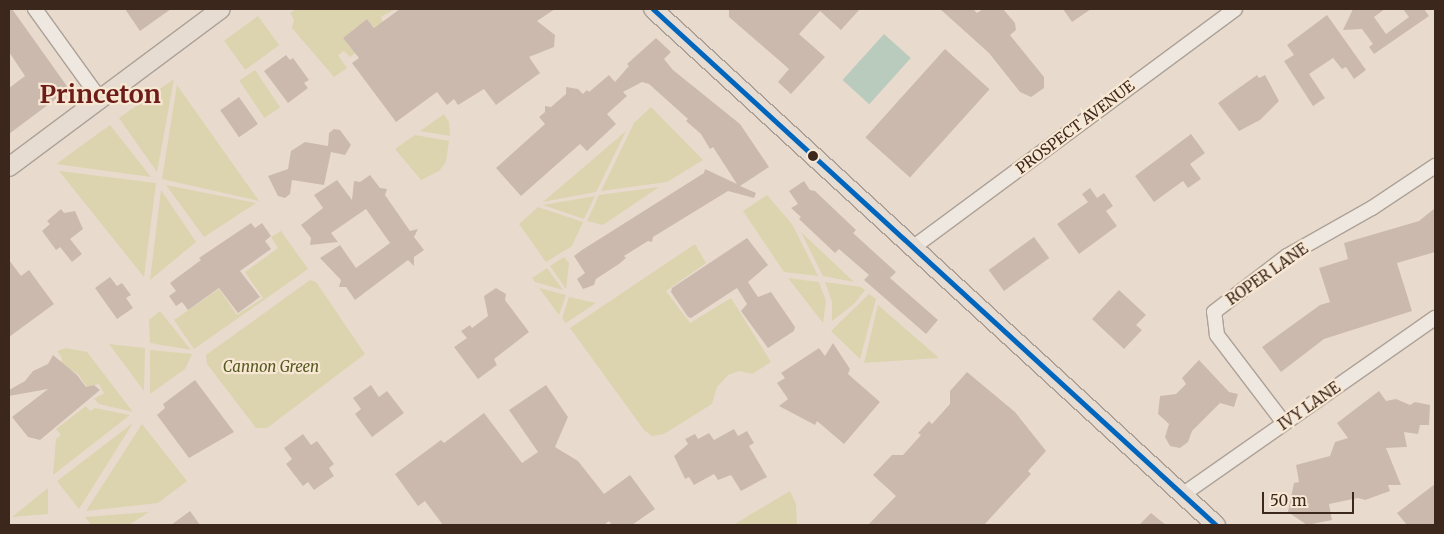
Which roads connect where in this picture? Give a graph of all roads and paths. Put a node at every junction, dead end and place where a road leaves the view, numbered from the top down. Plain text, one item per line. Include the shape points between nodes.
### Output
1 (35, 9) edge
2 (221, 9) edge
3 (652, 9) edge
4 (1235, 9) edge
5 (100, 99) junction
6 (1435, 166) edge
7 (9, 167) edge
8 (915, 246) junction
9 (1435, 318) edge
10 (1284, 423) junction
11 (1182, 495) junction
12 (1216, 525) edge

1 - 5 street
2 - 5 main road
3 - 8 main road
4 - 8 street, PROSPECT AVENUE
5 - 7 main road
6 - 10 street, ROPER LANE via 1372,208 1287,256 1214,312 1217,335
8 - 11 main road
9 - 10 street, IVY LANE
10 - 11 street, IVY LANE
11 - 12 main road

